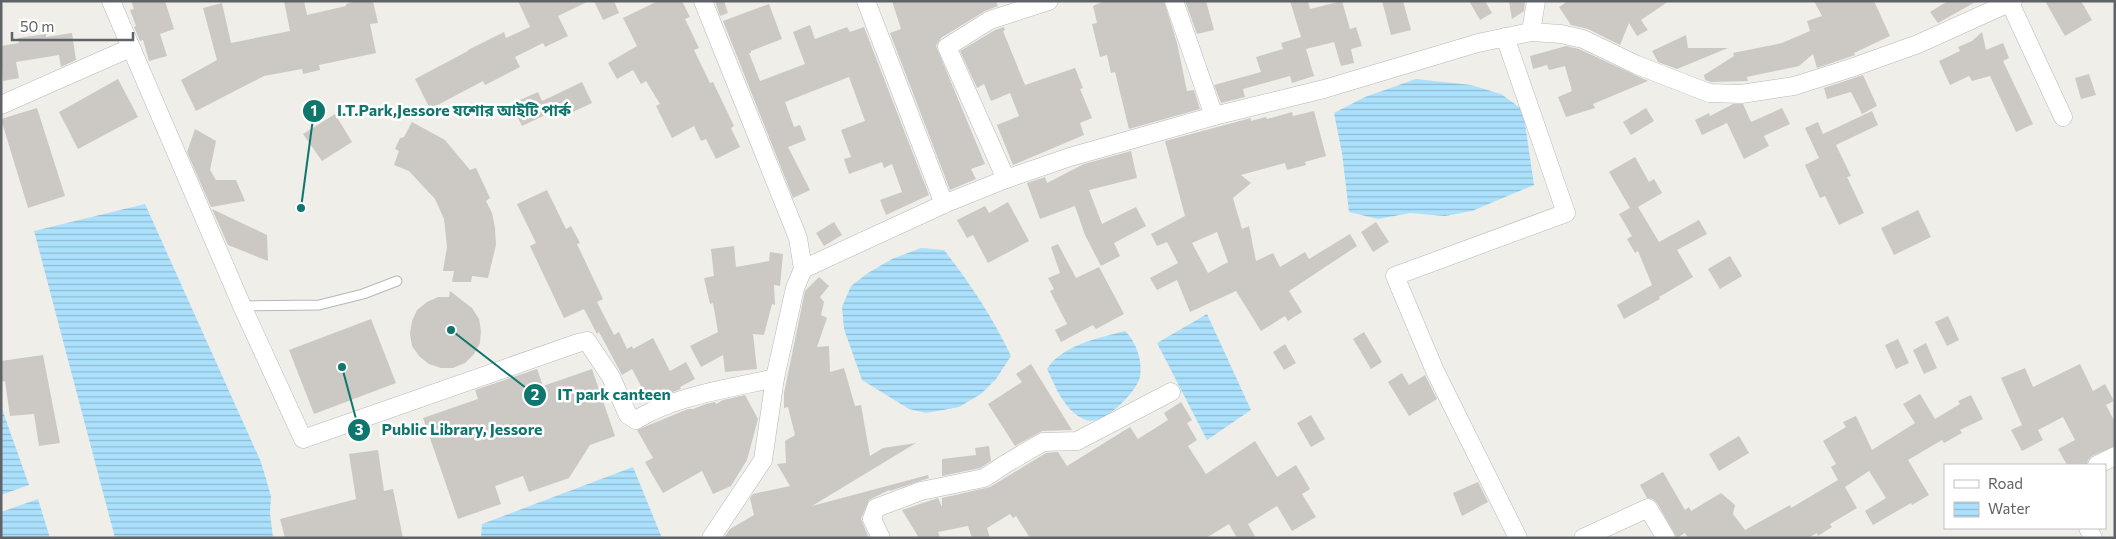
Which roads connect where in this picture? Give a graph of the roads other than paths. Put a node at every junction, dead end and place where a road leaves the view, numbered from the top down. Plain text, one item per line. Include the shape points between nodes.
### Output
1 (110, 1) edge
2 (703, 1) edge
3 (866, 1) edge
4 (1049, 1) edge
5 (1174, 1) edge
6 (1536, 1) edge
7 (2011, 2) edge
8 (1531, 32) junction
9 (1505, 38) junction
10 (130, 48) junction
11 (1, 106) edge
12 (1214, 116) junction
13 (2063, 117) dead end
14 (1006, 179) junction
15 (944, 204) junction
16 (803, 269) junction
17 (397, 281) dead end
18 (242, 306) junction
19 (775, 378) junction
20 (1171, 392) dead end
21 (2115, 456) edge
22 (2099, 464) edge
23 (711, 538) edge
24 (881, 538) edge
25 (1518, 538) edge
26 (1583, 538) edge
27 (1666, 538) edge

1 - 10 street
2 - 16 street via 798,238
3 - 15 street
4 - 14 street via 990,20 947,47
5 - 12 street
6 - 8 street
7 - 8 street via 1918,44 1851,68 1794,86 1741,94 1709,93 1637,65 1583,39
7 - 13 street
8 - 9 street
9 - 12 street via 1478,43 1324,90
9 - 25 street via 1566,213 1395,276 1435,371
10 - 11 street
10 - 18 street
12 - 14 street
14 - 15 street
15 - 16 street
16 - 19 street via 795,288
17 - 18 lane via 319,305
18 - 19 street via 303,439 587,341 611,377 628,415 636,420 646,413 699,395
19 - 23 street via 763,460
20 - 24 street via 1076,440 1043,442 984,478 921,491 876,508 872,519
21 - 22 street
26 - 27 street via 1648,508

